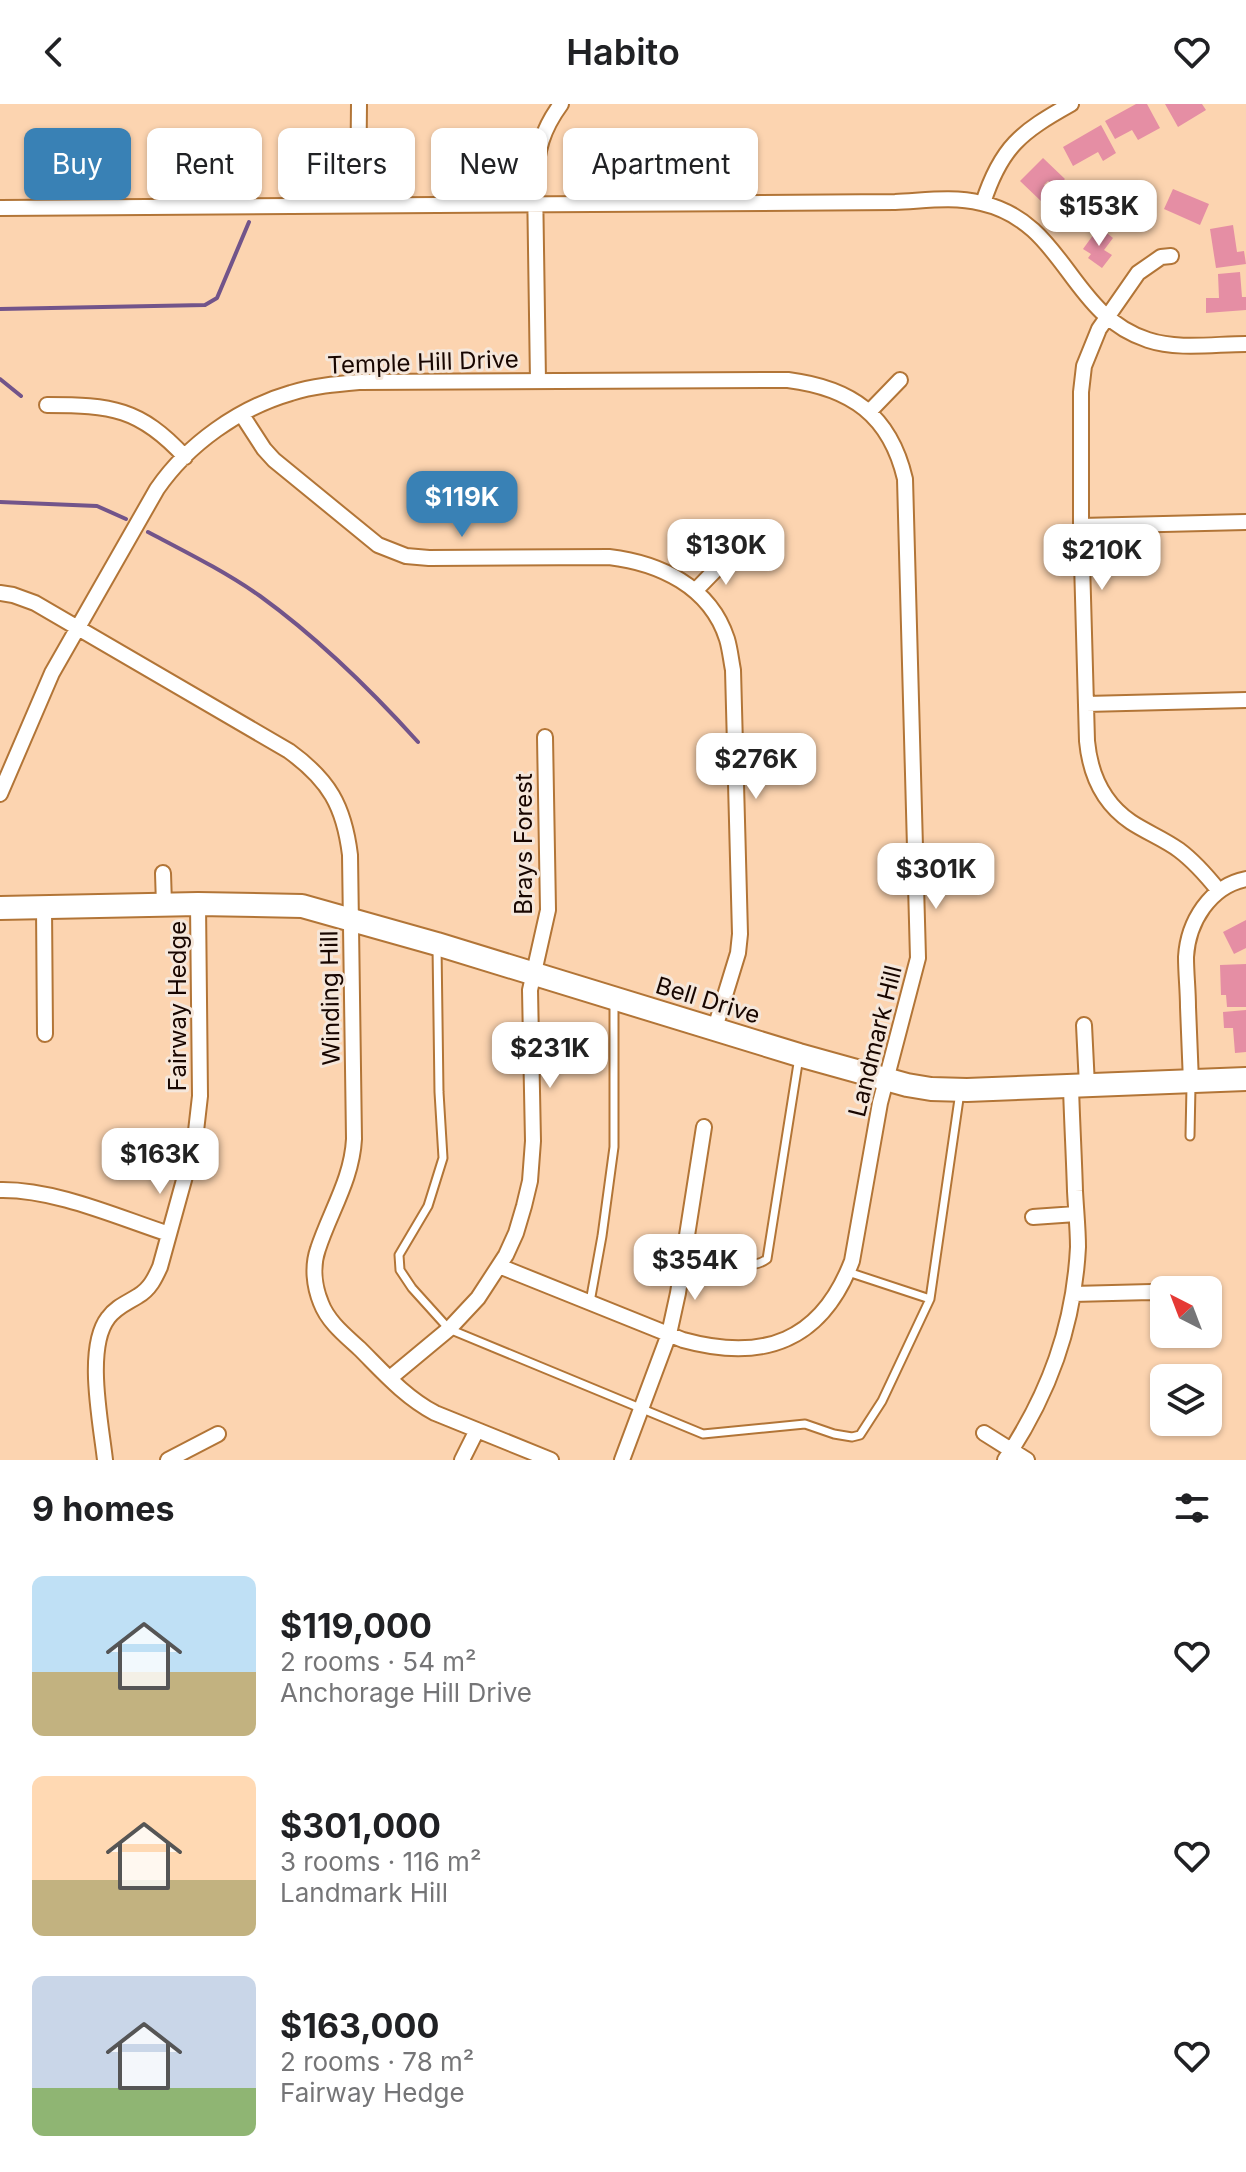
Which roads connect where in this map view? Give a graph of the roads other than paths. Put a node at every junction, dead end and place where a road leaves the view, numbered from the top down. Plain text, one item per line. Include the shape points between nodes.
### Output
1 (359, 104) edge
2 (561, 104) edge
3 (1071, 104) edge
4 (535, 203) junction
5 (983, 203) junction
6 (358, 206) junction
7 (0, 208) edge
8 (1171, 256) dead end
9 (1107, 318) junction
10 (1246, 344) edge
11 (900, 380) dead end
12 (538, 381) junction
13 (47, 405) dead end
14 (869, 412) junction
15 (242, 415) junction
16 (185, 457) junction
17 (1246, 522) edge
18 (1081, 526) junction
19 (730, 555) dead end
20 (695, 591) junction
21 (0, 593) edge
22 (77, 629) junction
23 (1246, 700) edge
24 (1086, 704) junction
25 (545, 737) dead end
26 (0, 794) edge
27 (163, 873) dead end
28 (1246, 879) edge
29 (1219, 891) junction
30 (198, 904) junction
31 (164, 905) junction
32 (44, 907) junction
33 (0, 908) edge
34 (351, 919) junction
35 (437, 944) junction
36 (533, 973) junction
37 (614, 999) junction
38 (1084, 1025) dead end
39 (715, 1028) junction
40 (45, 1034) dead end
41 (799, 1055) junction
42 (886, 1078) junction
43 (1246, 1079) edge
44 (1191, 1082) junction
45 (1079, 1086) junction
46 (960, 1090) junction
47 (704, 1127) dead end
48 (1190, 1136) dead end
49 (0, 1190) edge
50 (1076, 1214) junction
51 (1033, 1217) dead end
52 (169, 1234) junction
53 (683, 1257) junction
54 (499, 1266) junction
55 (848, 1272) junction
56 (1150, 1292) edge
57 (1073, 1294) junction
58 (930, 1299) junction
59 (590, 1302) junction
60 (449, 1329) junction
61 (669, 1334) junction
62 (390, 1378) junction
63 (641, 1408) junction
64 (477, 1430) junction
65 (984, 1433) dead end
66 (218, 1434) dead end
67 (1009, 1455) edge
68 (105, 1460) edge
69 (168, 1460) edge
70 (462, 1460) edge
71 (551, 1460) edge
72 (622, 1460) edge
73 (1027, 1460) edge

1 - 6 street
2 - 4 street via 536,155
3 - 5 street via 1017,139 995,171
4 - 5 street
4 - 6 street
4 - 12 street
5 - 9 street via 1037,232
6 - 7 street
8 - 9 street via 1138,273
9 - 10 street via 1150,341
9 - 18 street via 1084,366
11 - 14 street
12 - 14 street, Temple Hill Drive via 788,380 838,392
12 - 15 street, Temple Hill Drive via 327,385 291,393
13 - 16 street via 86,405 136,416
14 - 42 street, Landmark Hill via 892,442 905,479 918,958
15 - 16 street, Temple Hill Drive
15 - 20 street via 274,460 378,545 406,556 628,559 678,577
16 - 22 street, Temple Hill Drive via 150,500
17 - 18 street
18 - 24 street
19 - 20 street
20 - 39 street via 722,628 733,670 740,934
21 - 22 street, Winding Hill via 35,603
22 - 26 street, Temple Hill Drive via 52,673
22 - 34 street, Winding Hill via 289,751 317,774 347,830
23 - 24 street
24 - 29 street via 1093,773 1114,808 1190,859
25 - 36 street, Brays Forest via 548,910
27 - 31 street
28 - 29 street
29 - 44 street via 1199,913 1186,955
30 - 31 street, Bell Drive
30 - 34 street, Bell Drive via 302,906
30 - 52 street, Fairway Hedge via 198,1125
31 - 32 street, Bell Drive
32 - 33 street, Bell Drive
32 - 40 street
34 - 35 street, Bell Drive
34 - 62 street, Winding Hill via 353,1150 316,1252 314,1283 334,1324
35 - 36 street, Bell Drive
35 - 60 lane via 443,1158 428,1206 399,1255 400,1270 412,1288
36 - 37 street, Bell Drive
36 - 54 street, Brays Forest via 530,1181 516,1233
37 - 39 street, Bell Drive
37 - 59 lane via 614,1147
38 - 45 street
39 - 41 street, Bell Drive
41 - 42 street, Bell Drive
41 - 53 lane via 767,1259 747,1265
42 - 46 street, Bell Drive
42 - 55 street, Landmark Hill
43 - 44 street, Bell Drive
44 - 45 street, Bell Drive
44 - 48 lane
45 - 46 street, Bell Drive
45 - 50 street
46 - 58 lane
47 - 53 street
49 - 52 street via 45,1194
50 - 51 street
50 - 57 street
52 - 68 street, Fairway Hedge via 154,1281 108,1317 99,1334 95,1360
53 - 61 street
54 - 59 street, Landmark Hill
54 - 60 street, Brays Forest
55 - 58 lane
55 - 61 street, Landmark Hill via 836,1296 811,1324 779,1342 709,1347
56 - 57 street
57 - 67 street via 1048,1385
58 - 63 lane via 882,1401 860,1435 834,1434 805,1424 703,1434
59 - 61 street, Landmark Hill
60 - 62 street, Brays Forest
60 - 63 lane
61 - 63 street
62 - 64 street, Winding Hill via 422,1406
63 - 72 street
64 - 70 street
64 - 71 street, Winding Hill
65 - 67 street
66 - 69 street
67 - 73 street

